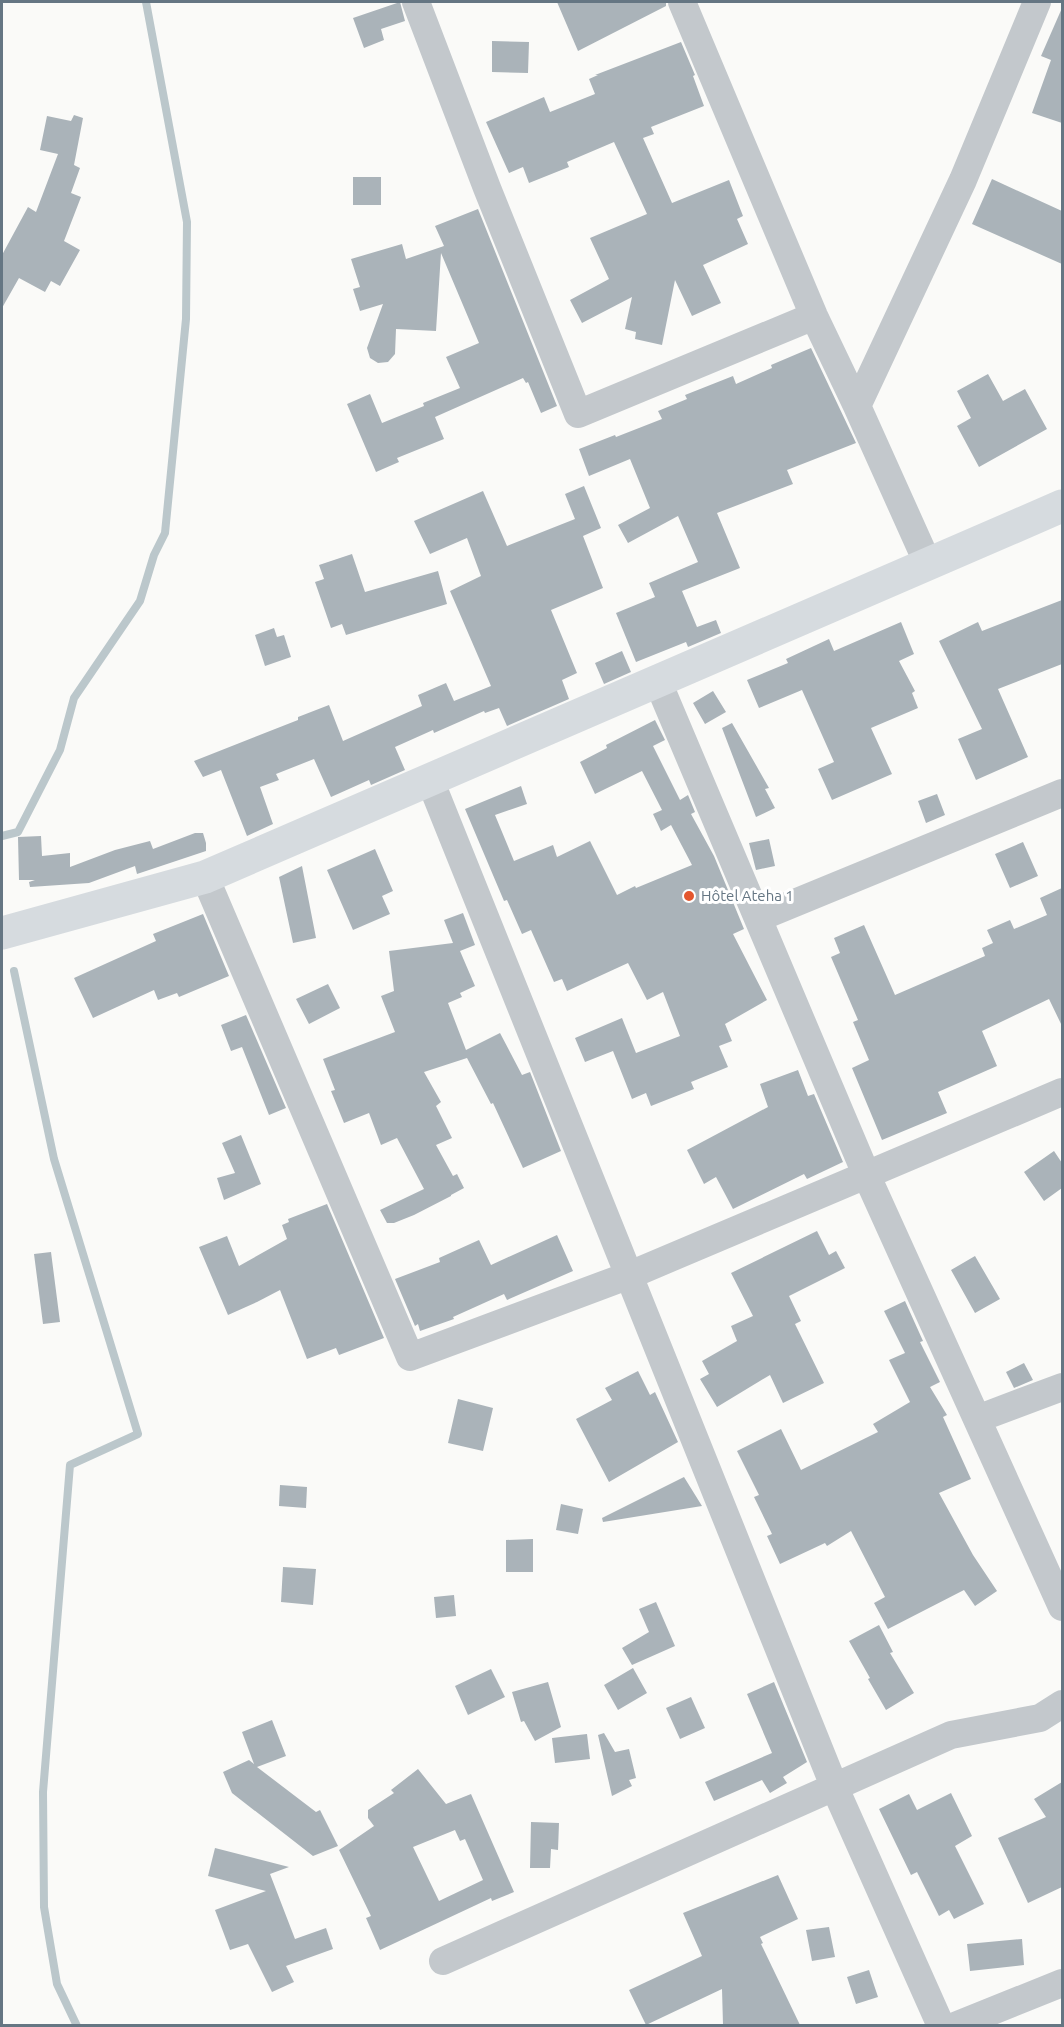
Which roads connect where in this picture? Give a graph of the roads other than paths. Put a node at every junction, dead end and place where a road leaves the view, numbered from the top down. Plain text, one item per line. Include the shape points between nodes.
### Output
1 (416, 2) edge
2 (682, 2) edge
3 (1037, 2) edge
4 (814, 316) junction
5 (857, 405) junction
6 (1062, 506) edge
7 (928, 564) junction
8 (658, 682) junction
9 (430, 780) junction
10 (1062, 793) edge
11 (205, 877) junction
12 (758, 918) junction
13 (2, 933) edge
14 (1062, 1092) edge
15 (866, 1174) junction
16 (630, 1275) junction
17 (1062, 1387) edge
18 (977, 1419) junction
19 (1062, 1607) edge
20 (1062, 1704) edge
21 (834, 1786) junction
22 (443, 1961) dead end
23 (1062, 1983) edge
24 (941, 2025) edge
25 (955, 2025) edge

1 - 4 street via 578,414
2 - 4 street
3 - 5 street via 963,180
4 - 5 street
5 - 7 street
6 - 7 street
7 - 8 street
8 - 9 street
8 - 12 street
9 - 11 street
9 - 16 street
10 - 12 street
11 - 13 street
11 - 16 street via 410,1357
12 - 15 street
14 - 15 street
15 - 16 street
15 - 18 street
16 - 21 street
17 - 18 street
18 - 19 street
20 - 21 street via 1040,1718 951,1735
21 - 22 street
21 - 24 street
23 - 25 street

